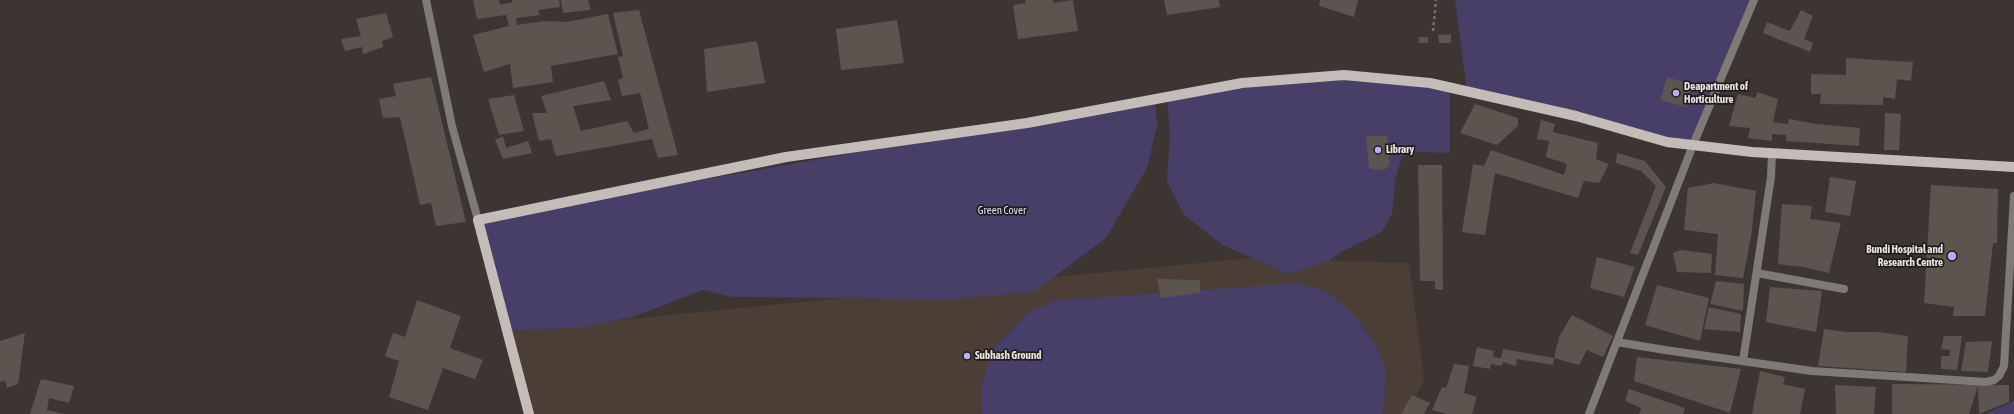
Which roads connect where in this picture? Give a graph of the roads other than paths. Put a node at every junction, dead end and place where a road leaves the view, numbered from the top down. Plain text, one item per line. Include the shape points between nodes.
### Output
1 (426, 0) edge
2 (1754, 0) edge
3 (1694, 145) junction
4 (1772, 153) junction
5 (2014, 167) edge
6 (2014, 196) edge
7 (478, 220) junction
8 (1757, 273) junction
9 (1844, 289) dead end
10 (2010, 326) edge
11 (1617, 342) junction
12 (1743, 361) junction
13 (528, 414) edge
14 (1589, 414) edge

1 - 7 street via 452,126
2 - 3 street
3 - 4 main road
3 - 7 main road via 1667,142 1576,116 1430,83 1344,75 1242,83 1027,123 786,157
3 - 11 street
4 - 5 main road
4 - 8 street
6 - 10 street
7 - 13 main road
8 - 9 street
8 - 12 street
10 - 12 street via 2000,376 1986,382 1812,370
11 - 12 street
11 - 14 street

